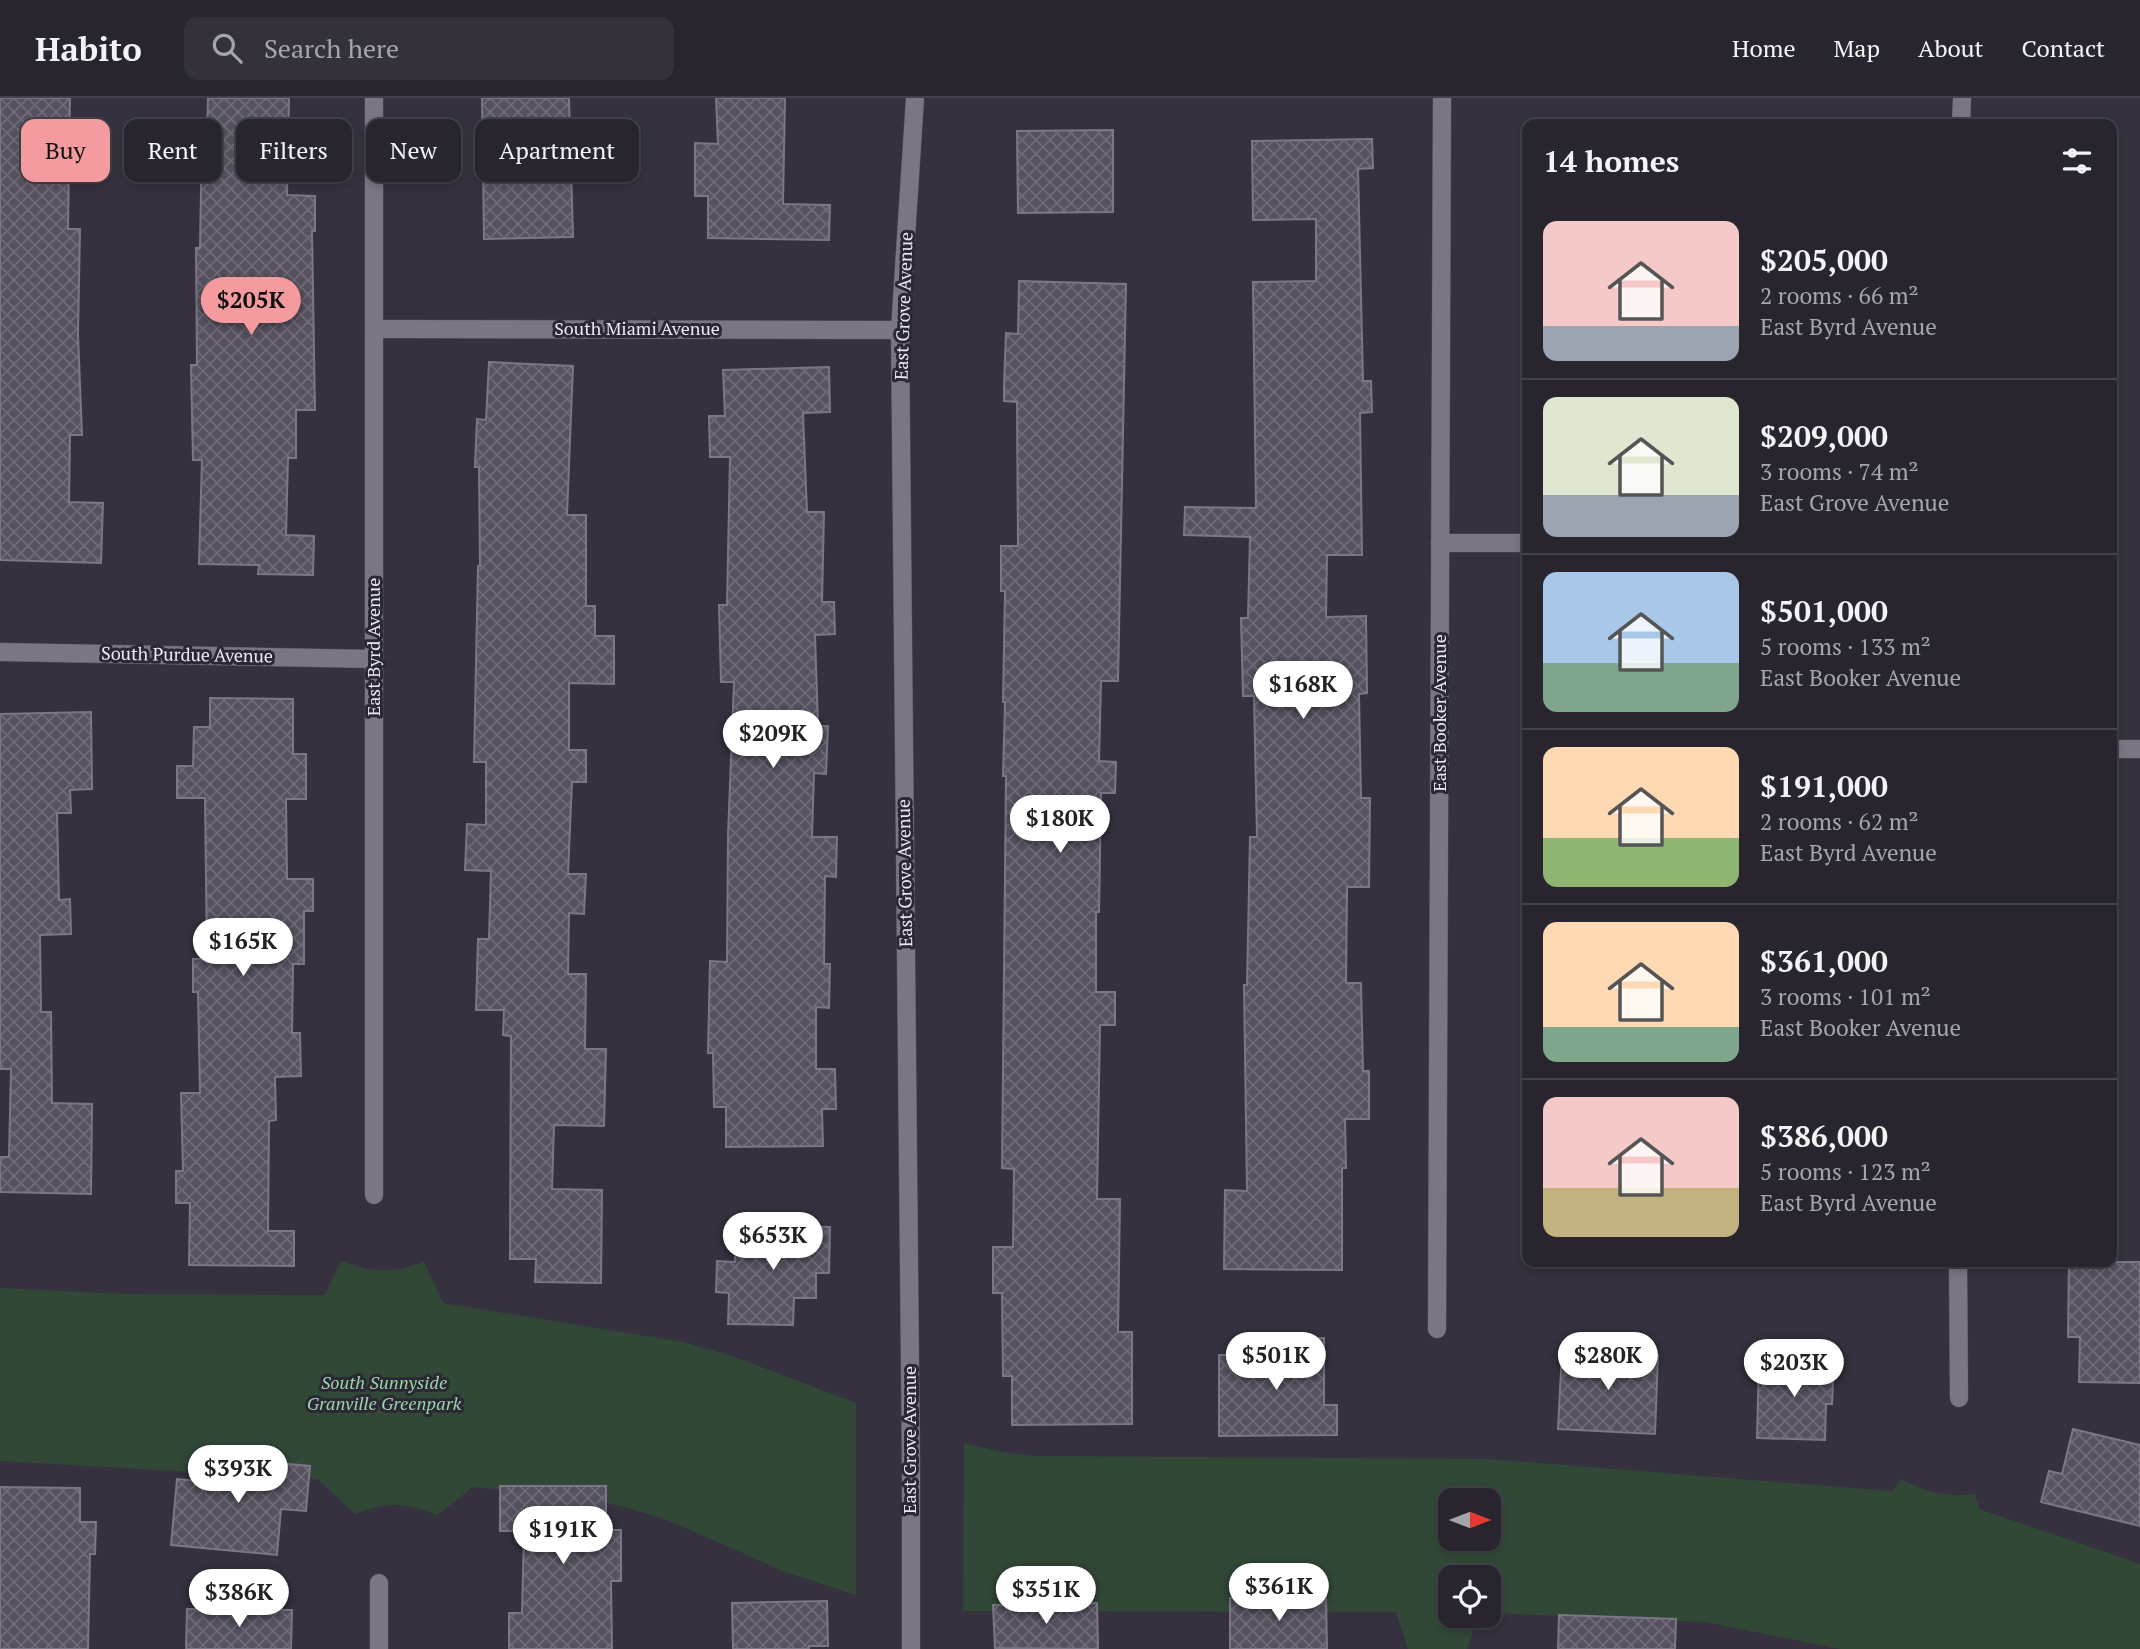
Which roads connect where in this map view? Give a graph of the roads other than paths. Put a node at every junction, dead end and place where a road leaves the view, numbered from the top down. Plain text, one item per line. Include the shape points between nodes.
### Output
1 (374, 98) edge
2 (915, 98) edge
3 (1442, 98) edge
4 (1962, 98) edge
5 (1961, 119) edge
6 (374, 329) junction
7 (900, 330) junction
8 (1440, 542) junction
9 (1522, 543) edge
10 (0, 652) edge
11 (374, 659) junction
12 (2117, 749) edge
13 (2140, 749) edge
14 (374, 1195) dead end
15 (1958, 1267) edge
16 (1437, 1329) dead end
17 (1959, 1398) dead end
18 (379, 1583) dead end
19 (379, 1649) edge
20 (911, 1649) edge

1 - 6 street, East Byrd Avenue
2 - 7 street, East Grove Avenue
3 - 8 street, East Booker Avenue
4 - 5 street
6 - 7 street, South Miami Avenue
6 - 11 street, East Byrd Avenue
7 - 20 street, East Grove Avenue
8 - 9 street
8 - 16 street, East Booker Avenue
10 - 11 street, South Purdue Avenue
11 - 14 street, East Byrd Avenue
12 - 13 street
15 - 17 street
18 - 19 street

